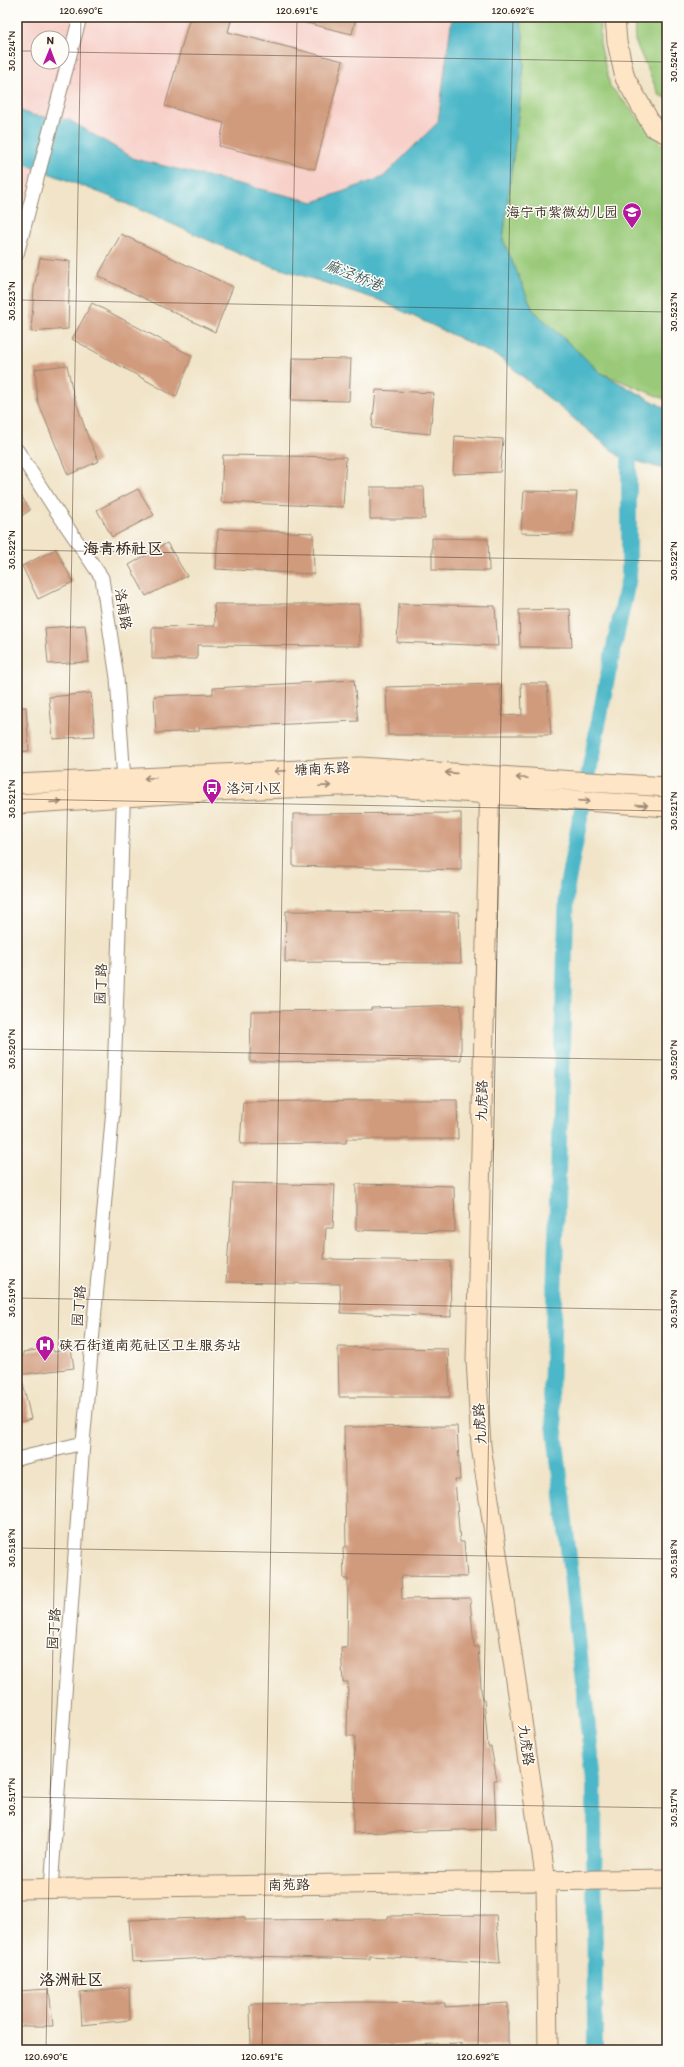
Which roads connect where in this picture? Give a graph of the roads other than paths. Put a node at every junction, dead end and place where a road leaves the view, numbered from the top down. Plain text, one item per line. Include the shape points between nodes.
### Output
1 (80, 17) edge
2 (615, 17) edge
3 (667, 134) edge
4 (17, 254) edge
5 (17, 450) edge
6 (17, 784) edge
7 (490, 785) junction
8 (667, 787) edge
9 (124, 789) junction
10 (17, 804) edge
11 (667, 807) edge
12 (83, 1443) junction
13 (17, 1459) edge
14 (667, 1880) edge
15 (554, 1882) junction
16 (17, 1889) edge
17 (51, 1889) junction
18 (548, 2050) edge

1 - 4 street
2 - 3 street via 617,42 625,78 652,128
5 - 9 street, 洛南路 via 102,578 117,678
6 - 9 street, 塘南东路
8 -> 7 street, 塘南东路 via 554,780
7 - 9 street, 塘南东路
7 -> 11 street, 塘南东路 via 551,799
7 - 15 street, 九虎路 via 476,1360 481,1446
10 -> 9 street, 塘南东路
9 - 12 street, 园丁路 via 113,1109
12 - 13 street
12 - 17 street, 园丁路
14 - 15 street, 南苑路
15 - 17 street, 南苑路
15 - 18 street, 九虎路
16 - 17 street, 南苑路

